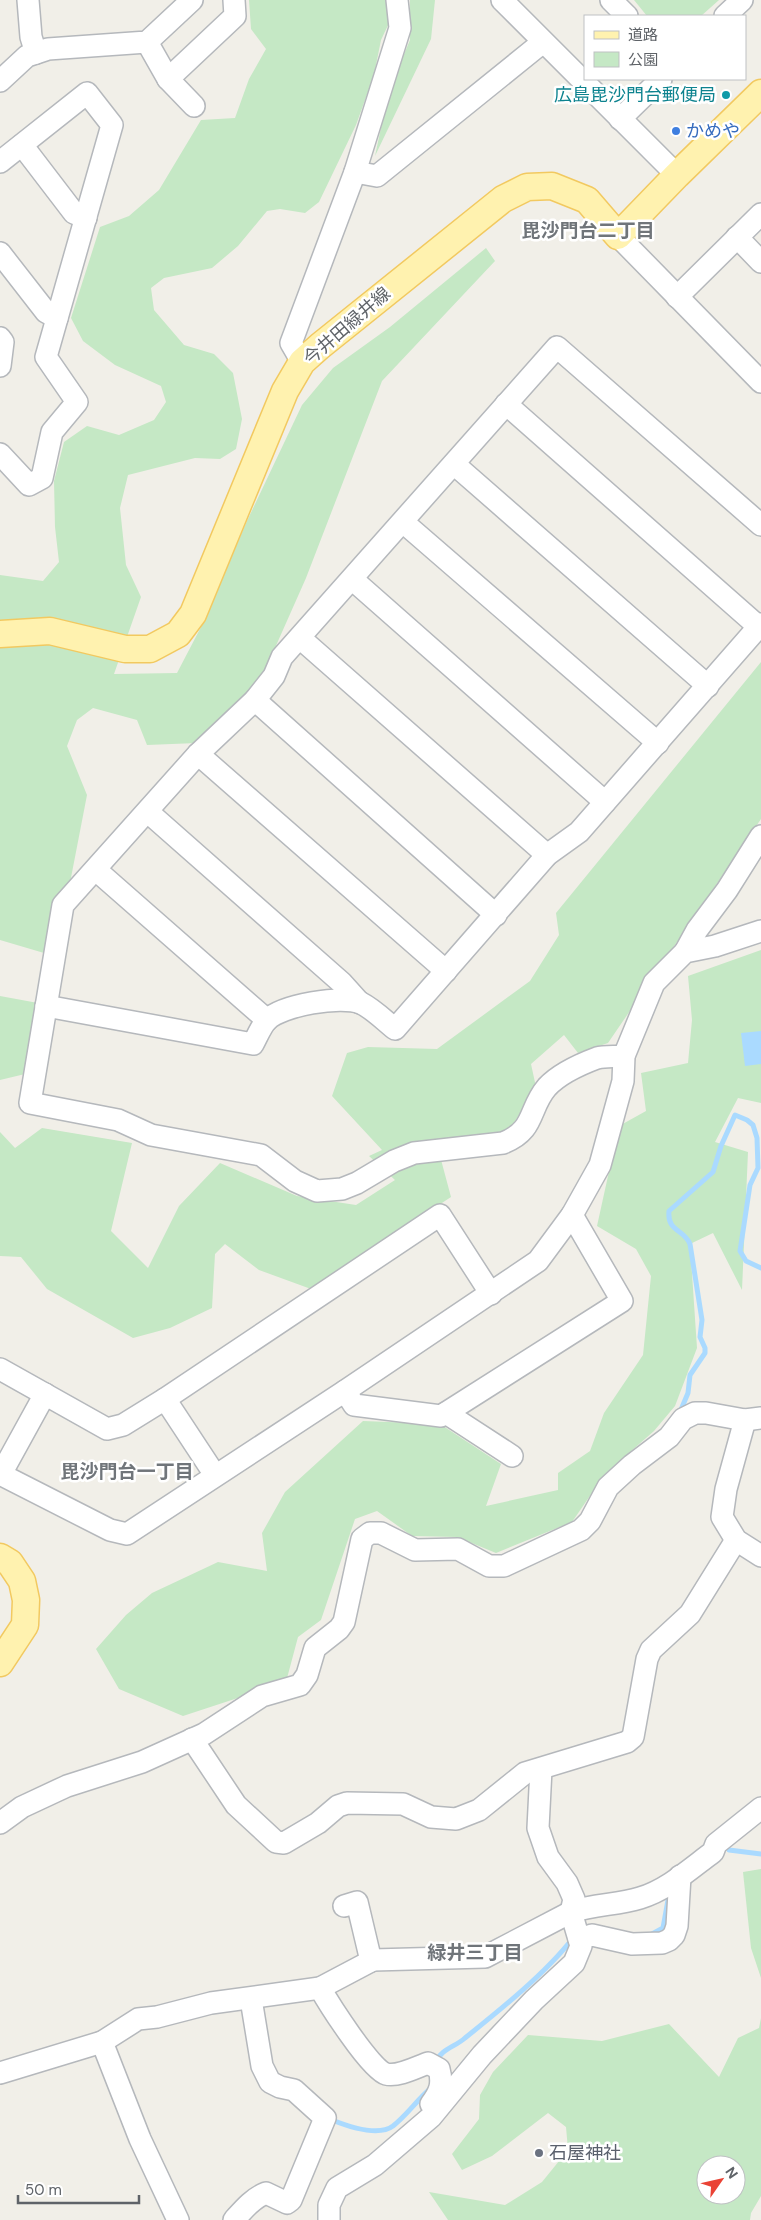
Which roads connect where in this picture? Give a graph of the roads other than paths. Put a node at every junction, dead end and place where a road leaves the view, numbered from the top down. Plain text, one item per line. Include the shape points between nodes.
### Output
1 (28, 0) edge
2 (192, 0) edge
3 (234, 0) edge
4 (398, 0) edge
5 (502, 0) edge
6 (611, 0) edge
7 (741, 0) edge
8 (626, 15) edge
9 (726, 15) edge
10 (147, 42) junction
11 (543, 42) junction
12 (36, 53) junction
13 (168, 79) junction
14 (0, 80) edge
15 (660, 80) edge
16 (761, 92) edge
17 (194, 106) dead end
18 (620, 119) junction
19 (22, 145) junction
20 (0, 162) edge
21 (356, 172) junction
22 (677, 175) junction
23 (761, 214) edge
24 (86, 218) junction
25 (618, 236) junction
26 (737, 237) junction
27 (0, 253) edge
28 (761, 262) edge
29 (677, 296) junction
30 (57, 318) junction
31 (0, 338) edge
32 (302, 362) junction
33 (0, 366) edge
34 (761, 382) edge
35 (506, 404) junction
36 (0, 454) edge
37 (454, 464) junction
38 (403, 522) junction
39 (761, 525) edge
40 (352, 579) junction
41 (760, 625) edge
42 (0, 634) edge
43 (300, 638) junction
44 (708, 686) junction
45 (255, 700) junction
46 (658, 743) junction
47 (198, 754) junction
48 (605, 802) junction
49 (148, 812) junction
50 (761, 836) edge
51 (548, 855) junction
52 (96, 870) junction
53 (496, 915) junction
54 (761, 931) edge
55 (685, 952) junction
56 (446, 971) junction
57 (360, 1003) junction
58 (46, 1006) junction
59 (267, 1020) junction
60 (624, 1056) junction
61 (572, 1215) junction
62 (491, 1294) junction
63 (0, 1370) edge
64 (345, 1392) junction
65 (45, 1394) junction
66 (165, 1399) junction
67 (446, 1413) junction
68 (753, 1419) edge
69 (512, 1456) dead end
70 (0, 1474) edge
71 (215, 1476) junction
72 (736, 1540) junction
73 (761, 1556) edge
74 (0, 1557) edge
75 (0, 1663) edge
76 (192, 1738) junction
77 (541, 1770) junction
78 (761, 1808) edge
79 (0, 1823) edge
80 (680, 1876) junction
81 (344, 1906) dead end
82 (571, 1912) junction
83 (579, 1939) junction
84 (371, 1961) junction
85 (320, 1988) junction
86 (251, 1999) junction
87 (102, 2042) junction
88 (0, 2073) edge
89 (403, 2142) junction
90 (178, 2220) edge
91 (234, 2220) edge
92 (329, 2220) edge

1 - 12 street via 31,37
2 - 10 street
3 - 13 street via 235,16
4 - 21 street via 400,28
5 - 11 street
6 - 8 street
7 - 9 street
10 - 12 street via 48,49
10 - 13 street
11 - 18 street
11 - 21 street via 377,176
12 - 14 street via 27,56
13 - 17 street
15 - 18 street
16 - 22 main road
18 - 22 street
19 - 20 street
19 - 24 street via 74,213
19 - 24 street via 87,93 112,125
21 - 32 street via 291,343
22 - 25 main road
23 - 26 street
24 - 30 street
25 - 29 street
25 - 32 main road, 今井田緑井線 via 587,200 552,186 527,187 503,199
26 - 28 street
26 - 29 street
27 - 30 street via 46,312
29 - 34 street
30 - 36 street via 46,357 77,402 52,432 42,478 29,485
31 - 33 street via 3,342
32 - 42 main road, 今井田緑井線 via 285,391 194,614 178,634 150,649 125,649 50,632
35 - 37 street
35 - 39 street via 557,347
35 - 41 street
37 - 38 street
37 - 44 street
38 - 40 street
38 - 46 street
40 - 43 street
40 - 48 street
41 - 44 street
43 - 45 street via 282,657 274,676
43 - 51 street
44 - 46 street
45 - 47 street
45 - 53 street
46 - 48 street
47 - 49 street
47 - 56 street
48 - 51 street via 579,832
49 - 52 street
49 - 57 street via 342,983
50 - 55 street
51 - 53 street
52 - 58 street via 63,905
52 - 59 street
53 - 56 street
54 - 55 street
55 - 60 street via 654,983
56 - 57 street via 395,1029
57 - 59 street via 308,1002
58 - 59 street via 253,1044
58 - 60 street via 30,1103 118,1120 151,1135 261,1155 295,1181 317,1191 342,1189 394,1160 414,1153 503,1143 516,1138 527,1127 546,1088 560,1077 598,1058
60 - 61 street via 622,1081 600,1165
61 - 62 street via 538,1261
61 - 67 street via 622,1301
62 - 64 street
62 - 66 street via 440,1215
63 - 65 street
64 - 67 street via 354,1405 441,1416
64 - 71 street
65 - 66 street via 107,1429 123,1425
65 - 70 street
66 - 71 street
67 - 69 street
68 - 72 street via 726,1489 722,1517
68 - 76 street via 706,1413 683,1419 670,1437 632,1464 608,1487 590,1521 581,1530 504,1566 489,1566 458,1548 415,1550 381,1533 370,1533 362,1539 344,1622 315,1648 307,1675 300,1685 262,1696 204,1734
70 - 71 street via 110,1530 127,1534
72 - 73 street
72 - 77 street via 690,1614 651,1650 633,1737 627,1742
74 - 75 main road via 10,1563 22,1581 26,1600 25,1625
76 - 77 street via 236,1804 276,1842 284,1843 347,1803 403,1804 431,1817 456,1819 480,1810 525,1773
76 - 79 street via 142,1762 67,1786 22,1807
77 - 82 street via 538,1828 548,1857 574,1899
78 - 80 street via 716,1844 713,1852
80 - 82 street via 656,1892 638,1899
80 - 83 street via 677,1926 669,1940 632,1944 592,1935
81 - 84 street via 357,1902
82 - 83 street
82 - 84 street via 485,1957
83 - 89 street via 581,1946 574,1963 482,2055 431,2117
84 - 85 street
85 - 86 street
85 - 89 street via 378,2070 392,2075 428,2064 439,2069 442,2081 436,2097
86 - 87 street via 212,2003 138,2019
86 - 91 street via 262,2066 270,2082 294,2090 325,2118 291,2200 287,2203 266,2193 249,2204
87 - 88 street
87 - 90 street via 140,2139
89 - 92 street via 375,2165 337,2188 329,2205

